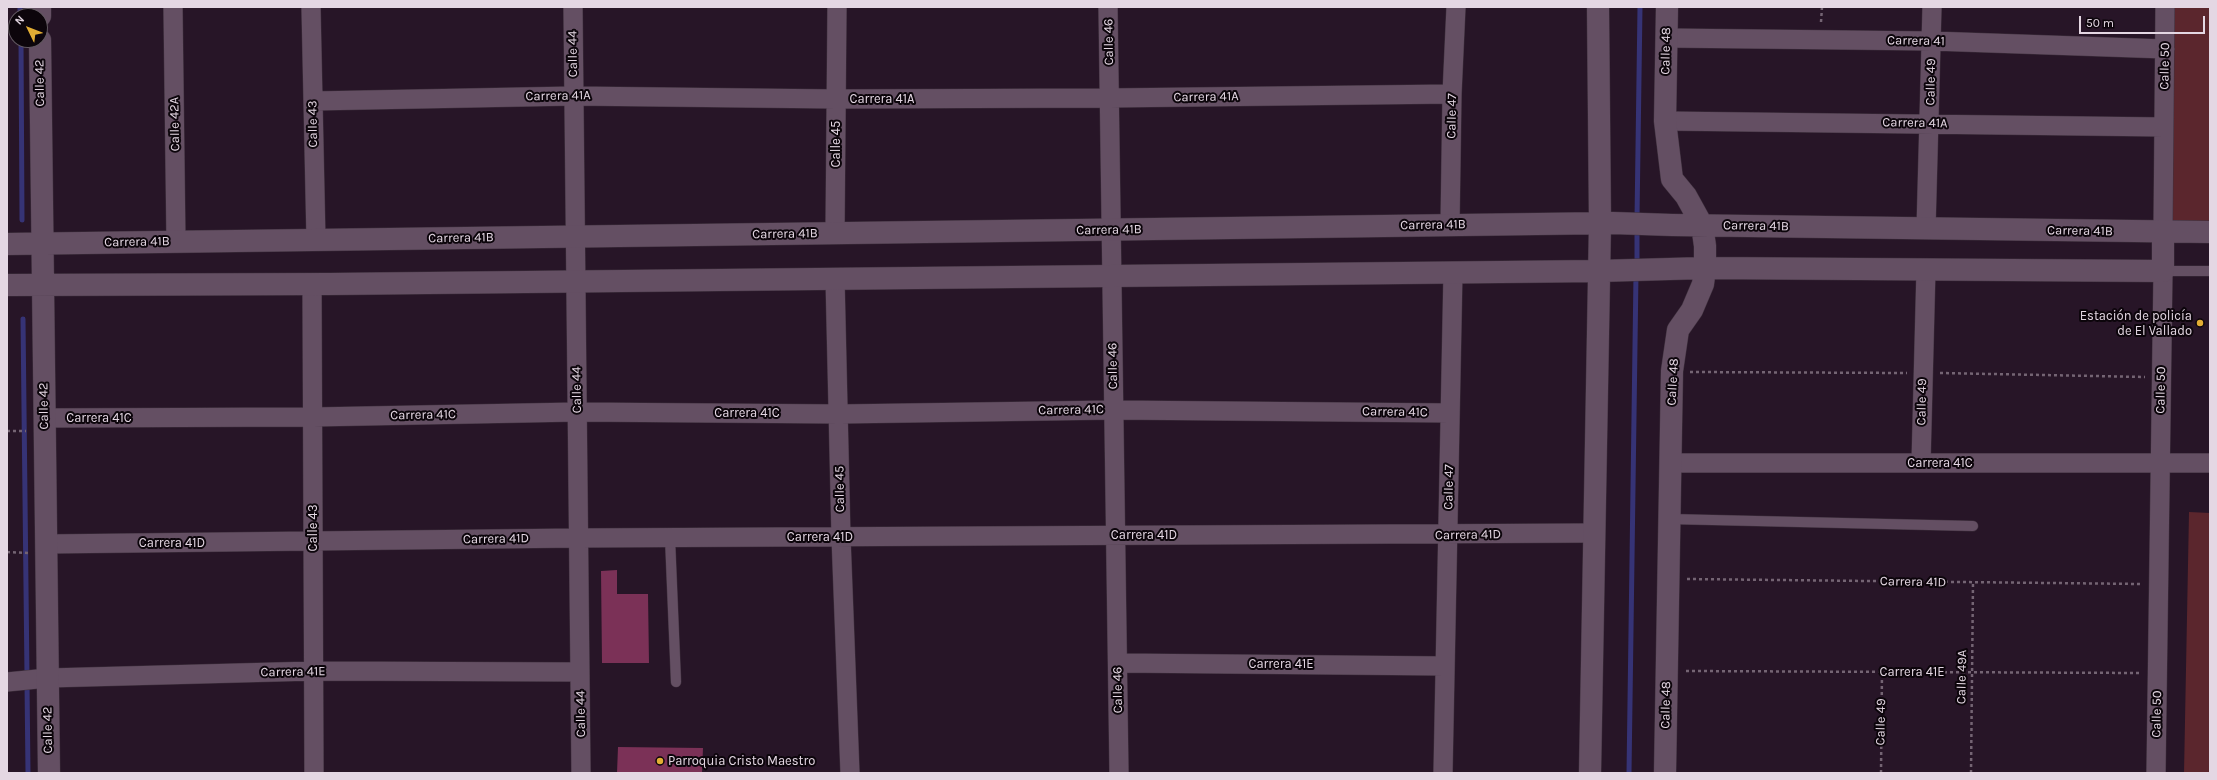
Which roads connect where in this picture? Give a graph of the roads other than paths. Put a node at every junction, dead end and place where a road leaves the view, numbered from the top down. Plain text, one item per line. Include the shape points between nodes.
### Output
1 (173, 7) edge
2 (311, 7) edge
3 (573, 7) edge
4 (837, 7) edge
5 (1108, 7) edge
6 (1456, 7) edge
7 (1598, 7) edge
8 (1667, 7) edge
9 (1932, 7) edge
10 (2165, 7) edge
11 (1666, 38) junction
12 (1932, 41) junction
13 (40, 48) edge
14 (2165, 49) junction
15 (1452, 94) junction
16 (574, 96) junction
17 (1109, 98) junction
18 (836, 99) junction
19 (313, 101) junction
20 (1666, 121) junction
21 (1931, 123) junction
22 (2164, 127) junction
23 (1609, 223) junction
24 (1450, 225) junction
25 (1702, 225) junction
26 (1926, 228) junction
27 (1112, 230) junction
28 (2163, 232) junction
29 (2210, 232) edge
30 (835, 233) junction
31 (575, 237) junction
32 (316, 240) junction
33 (176, 242) junction
34 (7, 244) edge
35 (42, 244) junction
36 (1705, 268) junction
37 (1926, 269) junction
38 (1608, 270) junction
39 (2163, 270) junction
40 (2210, 271) edge
41 (1453, 272) junction
42 (1112, 276) junction
43 (835, 278) junction
44 (576, 280) junction
45 (43, 284) junction
46 (312, 284) junction
47 (7, 285) edge
48 (1114, 410) junction
49 (577, 412) junction
50 (1450, 413) junction
51 (840, 414) junction
52 (313, 417) junction
53 (39, 424) junction
54 (1670, 463) junction
55 (1921, 463) junction
56 (2210, 463) edge
57 (2160, 464) junction
58 (1669, 519) junction
59 (1973, 526) dead end
60 (1594, 533) junction
61 (1116, 535) junction
62 (1448, 535) junction
63 (841, 537) junction
64 (578, 538) junction
65 (670, 538) junction
66 (313, 542) junction
67 (40, 548) junction
68 (1118, 663) junction
69 (1445, 666) junction
70 (314, 671) junction
71 (580, 672) junction
72 (43, 679) junction
73 (9, 682) edge
74 (676, 682) dead end
75 (49, 773) edge
76 (314, 773) edge
77 (581, 773) edge
78 (850, 773) edge
79 (1119, 773) edge
80 (1443, 773) edge
81 (1590, 773) edge
82 (1665, 773) edge
83 (2156, 773) edge

1 - 33 street, Calle 42A
2 - 19 street, Calle 43
3 - 16 street, Calle 44
4 - 18 street, Calle 45
5 - 17 street, Calle 46
6 - 15 street, Calle 47
7 - 23 street
8 - 11 street, Calle 48
9 - 12 street, Calle 49
10 - 14 street, Calle 50
11 - 12 street, Carrera 41
11 - 20 street, Calle 48
12 - 14 street, Carrera 41
12 - 21 street, Calle 49
13 - 35 street, Calle 42
14 - 22 street, Calle 50
15 - 17 street, Carrera 41A
15 - 24 street, Calle 47
16 - 18 street, Carrera 41A
16 - 19 street, Carrera 41A
16 - 31 street, Calle 44
17 - 18 street, Carrera 41A
17 - 27 street, Calle 46
18 - 30 street, Calle 45
19 - 32 street, Calle 43
20 - 21 street, Carrera 41A
20 - 25 street, Calle 48 via 1672,179 1686,196
21 - 22 street, Carrera 41A
21 - 26 street, Calle 49
22 - 28 street, Calle 50
23 - 24 street, Carrera 41B
23 - 25 street, Carrera 41B
23 - 38 street
24 - 27 street, Carrera 41B
25 - 26 street, Carrera 41B
25 - 36 street, Calle 48
26 - 28 street, Carrera 41B
27 - 30 street, Carrera 41B
27 - 42 street, Calle 46
28 - 29 street, Carrera 41B
28 - 39 street, Calle 50
30 - 31 street, Carrera 41B
31 - 32 street, Carrera 41B
31 - 44 street, Calle 44
32 - 33 street, Carrera 41B
33 - 35 street, Carrera 41B
34 - 35 street, Carrera 41B
35 - 45 street, Calle 42
36 - 37 street
36 - 38 street
36 - 54 street, Calle 48 via 1703,284 1692,310 1678,330 1672,371
37 - 39 street
37 - 55 street, Calle 49
38 - 41 street
38 - 60 street
39 - 40 lane
39 - 57 street, Calle 50
41 - 42 street
41 - 50 street, Calle 47
42 - 43 street
42 - 48 street, Calle 46
43 - 44 street
43 - 51 street, Calle 45
44 - 46 street
44 - 49 street, Calle 44
45 - 46 street
45 - 47 street
45 - 53 street, Calle 42
46 - 52 street, Calle 43
48 - 50 street, Carrera 41C
48 - 51 street, Carrera 41C
48 - 61 street, Calle 46
49 - 51 street, Carrera 41C
49 - 52 street, Carrera 41C
49 - 64 street, Calle 44
50 - 62 street, Calle 47
51 - 63 street, Calle 45
52 - 53 street, Carrera 41C
52 - 66 street, Calle 43
53 - 67 street, Calle 42
54 - 55 street, Carrera 41C
54 - 58 street, Calle 48
55 - 57 street, Carrera 41C
56 - 57 street, Carrera 41C
57 - 83 street, Calle 50
58 - 59 lane
58 - 82 street, Calle 48
60 - 62 street, Carrera 41D
60 - 81 street
61 - 62 street, Carrera 41D
61 - 63 street, Carrera 41D
61 - 68 street, Calle 46
62 - 69 street, Calle 47
63 - 65 street, Carrera 41D
63 - 78 street, Calle 45
64 - 65 street, Carrera 41D
64 - 66 street, Carrera 41D
64 - 71 street, Calle 44
65 - 74 lane
66 - 67 street, Carrera 41D
66 - 70 street, Calle 43
67 - 72 street, Calle 42
68 - 69 street, Carrera 41E
68 - 79 street, Calle 46
69 - 80 street, Calle 47
70 - 71 street, Carrera 41E
70 - 72 street, Carrera 41E
70 - 76 street, Calle 43
71 - 77 street, Calle 44
72 - 73 street, Carrera 41E
72 - 75 street, Calle 42

